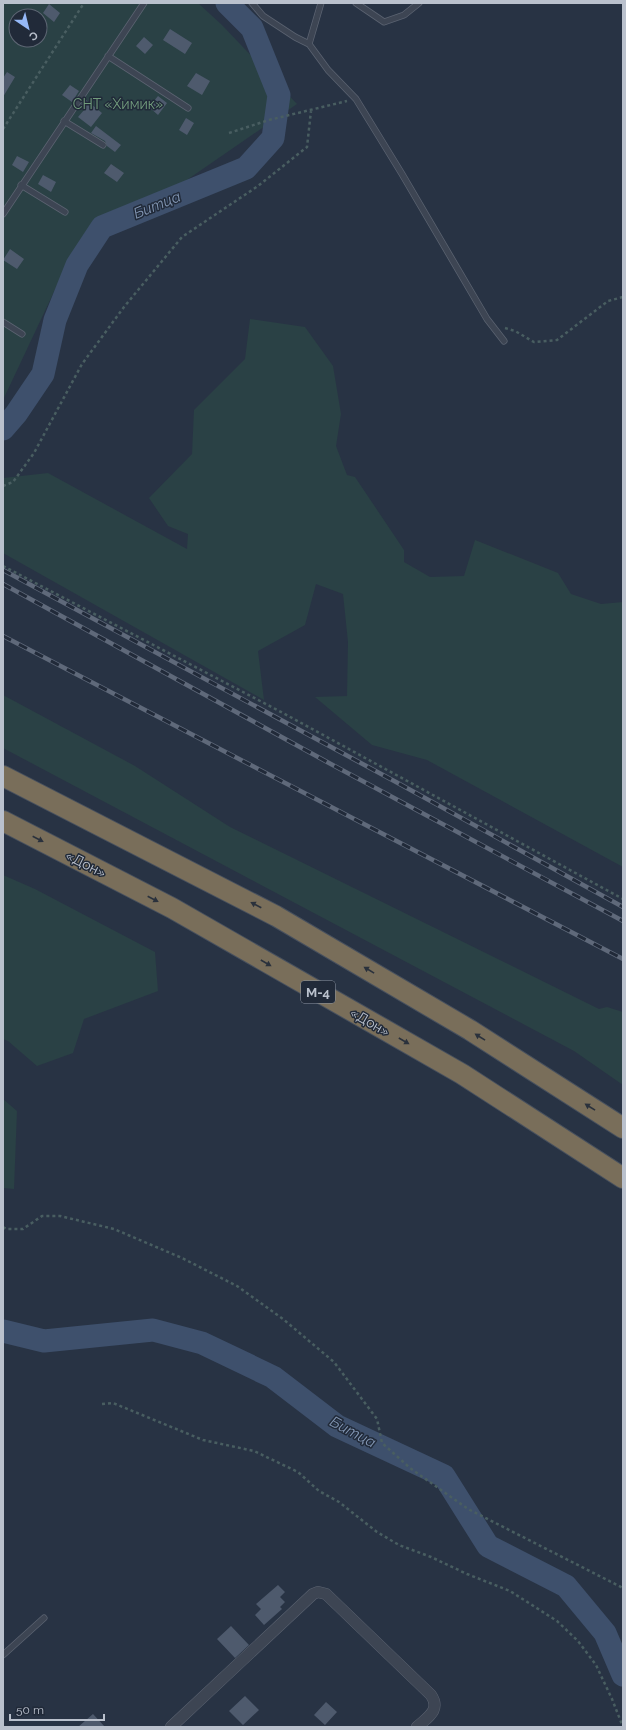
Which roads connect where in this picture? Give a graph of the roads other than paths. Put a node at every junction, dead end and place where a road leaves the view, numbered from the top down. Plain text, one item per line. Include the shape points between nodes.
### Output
1 (144, 3) edge
2 (252, 3) edge
3 (321, 3) edge
4 (356, 3) edge
5 (419, 3) edge
6 (309, 44) junction
7 (108, 56) junction
8 (188, 108) dead end
9 (64, 121) junction
10 (103, 146) dead end
11 (21, 185) junction
12 (66, 212) dead end
13 (3, 214) edge
14 (3, 322) edge
15 (22, 334) dead end
16 (504, 341) dead end
17 (3, 776) edge
18 (3, 821) edge
19 (623, 1128) edge
20 (623, 1178) edge
21 (44, 1618) dead end
22 (3, 1655) edge
23 (172, 1727) edge
24 (417, 1727) edge

1 - 7 lane
2 - 6 lane via 263,16
3 - 6 lane
4 - 5 lane via 384,22 404,14
6 - 16 lane via 328,70 356,99 487,319
7 - 8 lane
7 - 9 lane
9 - 10 lane
9 - 11 lane
11 - 12 lane
11 - 13 lane
14 - 15 lane
19 -> 17 highway via 470,1030 276,916
18 -> 20 highway, «Дон» / М-4 via 172,908 462,1074
21 - 22 lane
23 - 24 street via 318,1592 326,1594 431,1695 436,1706 434,1711

